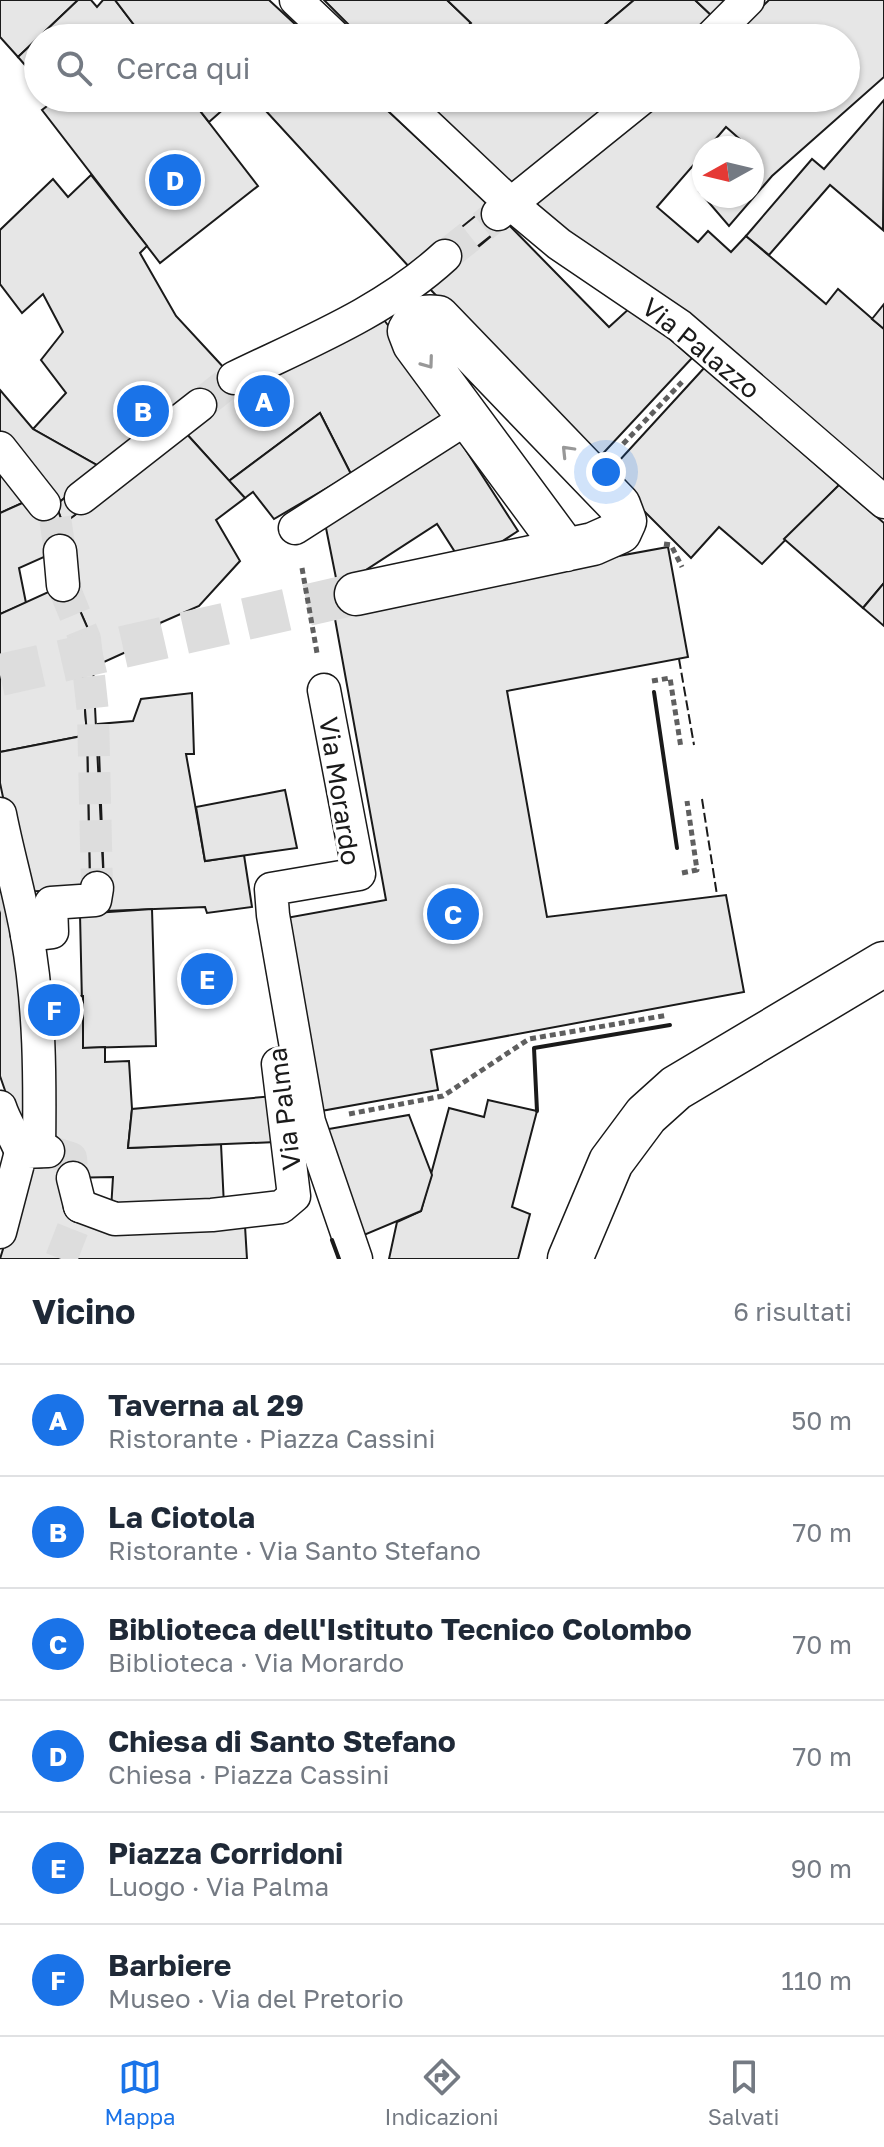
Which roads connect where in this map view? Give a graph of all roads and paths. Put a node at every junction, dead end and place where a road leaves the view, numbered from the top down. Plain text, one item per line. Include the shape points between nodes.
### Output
1 (296, 0) edge
2 (748, 0) edge
3 (321, 24) edge
4 (724, 24) edge
5 (412, 112) edge
6 (625, 112) edge
7 (504, 209) junction
8 (445, 256) tunnel mouth
9 (710, 352) junction
10 (234, 378) tunnel mouth
11 (200, 405) tunnel mouth
12 (453, 427) dead end
13 (623, 444) dead end
14 (0, 448) edge
15 (81, 498) dead end
16 (884, 502) edge
17 (44, 504) tunnel mouth
18 (295, 528) joint
19 (671, 545) dead end
20 (566, 550) junction
21 (60, 551) tunnel mouth
22 (682, 567) dead end
23 (63, 585) tunnel mouth
24 (356, 594) tunnel mouth
25 (652, 681) dead end
26 (324, 690) joint
27 (681, 748) dead end
28 (687, 801) dead end
29 (0, 814) edge
30 (682, 873) dead end
31 (97, 888) dead end
32 (27, 935) junction
33 (278, 940) junction
34 (884, 964) edge
35 (668, 1015) dead end
36 (0, 1107) edge
37 (309, 1122) junction
38 (36, 1151) junction
39 (77, 1201) tunnel mouth
40 (0, 1232) edge
41 (356, 1259) edge
42 (570, 1259) edge

1 - 3 street
2 - 4 street
5 - 7 street, Via Palazzo
6 - 7 street
7 - 9 street, Via Palazzo via 680,326
8 - 10 street via 378,308
9 - 13 path
9 - 16 street, Via Palazzo
11 - 15 street
12 - 18 street
14 - 17 street
18 - 26 path, Via Morardo
19 - 22 path
20 -> 20 street via 620,532 625,521 619,505 438,317 425,315 414,321 409,331 414,344
20 - 24 street
21 - 23 street
25 - 27 path via 670,678
26 - 33 street, Via Morardo via 359,874 271,889
28 - 30 path via 697,870
29 - 32 street
31 - 32 street via 95,900 51,903 52,932
32 - 38 street via 41,1047
33 - 37 street, Via Morardo
33 - 39 street, Via Palma via 266,953 294,1196 281,1207 115,1219
34 - 42 main road via 702,1071 646,1115 611,1162
35 - 37 path via 529,1039 443,1096
36 - 38 street via 14,1135
37 - 41 street, Via Morardo
38 - 40 street via 8,1188

